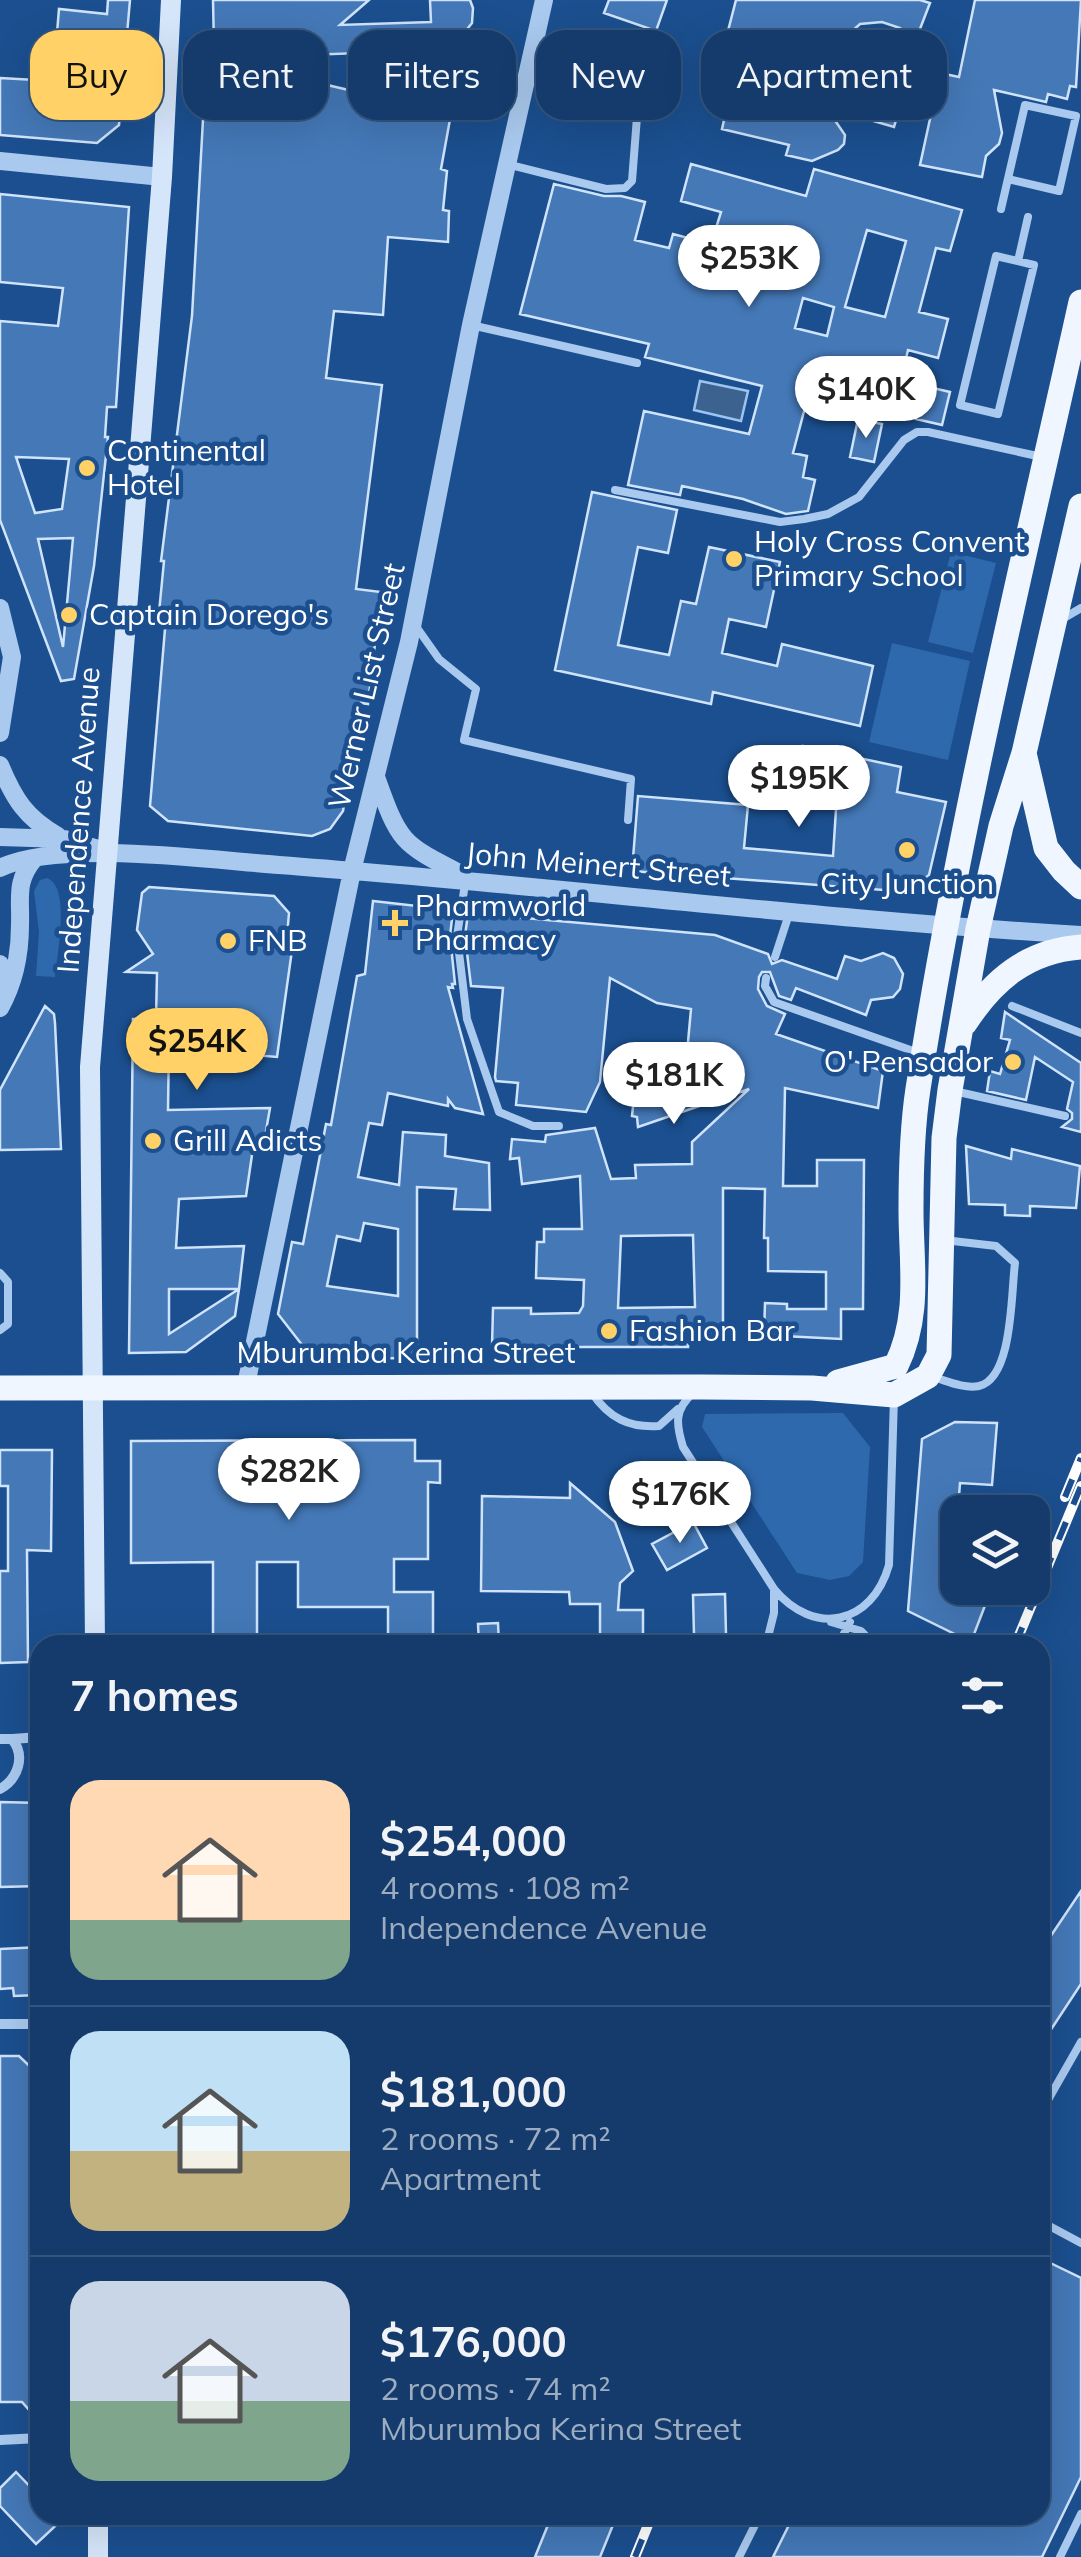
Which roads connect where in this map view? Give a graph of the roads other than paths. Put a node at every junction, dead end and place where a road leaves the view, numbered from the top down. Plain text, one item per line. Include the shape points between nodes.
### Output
1 (171, 0) edge
2 (544, 0) edge
3 (637, 120) edge
4 (0, 161) edge
5 (507, 164) junction
6 (162, 177) junction
7 (1008, 179) junction
8 (1002, 209) dead end
9 (1028, 216) dead end
10 (1018, 261) junction
11 (1081, 302) edge
12 (471, 325) junction
13 (637, 363) dead end
14 (1046, 458) junction
15 (616, 490) dead end
16 (1080, 520) edge
17 (0, 608) edge
18 (1081, 608) edge
19 (412, 621) junction
20 (1052, 626) junction
21 (0, 733) edge
22 (1024, 753) junction
23 (0, 766) edge
24 (376, 776) junction
25 (628, 820) dead end
26 (0, 838) edge
27 (64, 839) junction
28 (108, 853) junction
29 (34, 859) junction
30 (0, 868) edge
31 (352, 870) junction
32 (469, 880) junction
33 (1081, 886) edge
34 (790, 911) junction
35 (947, 927) junction
36 (978, 929) junction
37 (1081, 936) edge
38 (1081, 947) edge
39 (775, 957) dead end
40 (0, 964) edge
41 (0, 978) edge
42 (766, 978) dead end
43 (1012, 1006) dead end
44 (0, 1008) edge
45 (960, 1030) junction
46 (1081, 1033) edge
47 (923, 1054) junction
48 (950, 1090) junction
49 (1065, 1116) dead end
50 (559, 1126) dead end
51 (942, 1240) junction
52 (0, 1273) edge
53 (0, 1330) edge
54 (928, 1376) junction
55 (890, 1383) junction
56 (246, 1385) junction
57 (588, 1386) junction
58 (700, 1387) junction
59 (0, 1388) edge
60 (93, 1388) junction
61 (678, 1410) junction
62 (774, 1589) junction
63 (858, 1611) junction
64 (822, 1619) junction
65 (846, 1626) junction
66 (94, 1635) edge
67 (769, 1635) edge
68 (842, 1635) edge
69 (866, 1635) edge
70 (6, 1739) edge
71 (0, 1790) edge
72 (0, 2024) edge
73 (30, 2024) edge
74 (1081, 2042) edge
75 (1050, 2096) edge
76 (1050, 2226) edge
77 (1081, 2242) edge
78 (30, 2438) edge
79 (0, 2440) edge
80 (1081, 2514) edge
81 (98, 2525) edge
82 (755, 2525) edge
83 (98, 2557) edge
84 (739, 2557) edge
85 (1060, 2557) edge

1 - 6 main road, Independence Avenue
2 - 5 street, Werner List Street
3 - 5 lane via 626,188
4 - 6 street
5 - 12 street, Werner List Street
6 - 28 main road, Independence Avenue
7 - 7 lane via 1025,104 1076,116 1059,190
7 - 8 lane
9 - 10 lane
10 - 10 lane via 996,256 960,404 998,414 1034,265
11 - 14 main road
12 - 13 lane
12 - 19 street, Werner List Street
14 - 15 lane via 917,432 858,498 828,514 780,522
14 - 35 main road
16 - 20 main road
17 - 21 street via 12,657
18 - 20 lane
19 - 24 street, Werner List Street
19 - 25 lane via 439,659 476,689 464,740 632,779
20 - 22 main road
22 - 33 main road via 1046,848
22 - 36 main road
23 - 27 street via 26,815
24 - 31 street, Werner List Street
24 - 32 street via 402,838
26 - 27 street, John Meinert Street
27 - 28 street, John Meinert Street
28 - 29 street, John Meinert Street
28 - 31 street, John Meinert Street
28 - 60 main road, Independence Avenue via 90,1067
29 - 30 street, John Meinert Street
29 - 44 street via 18,884 12,986
31 - 32 street, John Meinert Street
31 - 56 street, Werner List Street
32 - 34 street, John Meinert Street
32 - 50 lane via 457,936 467,1019 499,1112 532,1126
34 - 35 street, John Meinert Street
34 - 39 lane
35 - 36 street, John Meinert Street
35 - 47 main road
36 - 37 street, John Meinert Street
36 - 45 main road
38 - 45 main road via 1026,962 996,981
40 - 41 street
42 - 47 lane via 774,1002
43 - 46 lane
45 - 48 main road
47 - 55 main road via 912,1193 915,1304
48 - 49 lane
48 - 51 main road
51 - 54 main road via 940,1355
51 - 54 lane via 996,1246 1015,1263 996,1378 968,1387
52 - 53 lane via 8,1282 8,1324
54 - 55 main road
55 - 58 main road, Mburumba Kerina Street
55 - 63 lane via 889,1565 874,1599
56 - 57 main road, Mburumba Kerina Street
56 - 60 main road, Mburumba Kerina Street
57 - 58 main road, Mburumba Kerina Street
57 - 61 lane via 607,1412 636,1425 659,1426
58 - 61 lane
59 - 60 main road, Mburumba Kerina Street
60 - 66 main road, Independence Avenue
61 - 62 lane via 683,1447
62 - 64 lane via 786,1604
62 - 67 lane
63 - 64 lane
63 - 65 lane
64 - 65 lane
65 - 68 lane
65 - 69 lane
70 - 71 street via 17,1744 19,1769
72 - 73 street
74 - 75 lane
76 - 77 lane
78 - 79 street
80 - 85 lane
81 - 83 main road
82 - 84 lane

